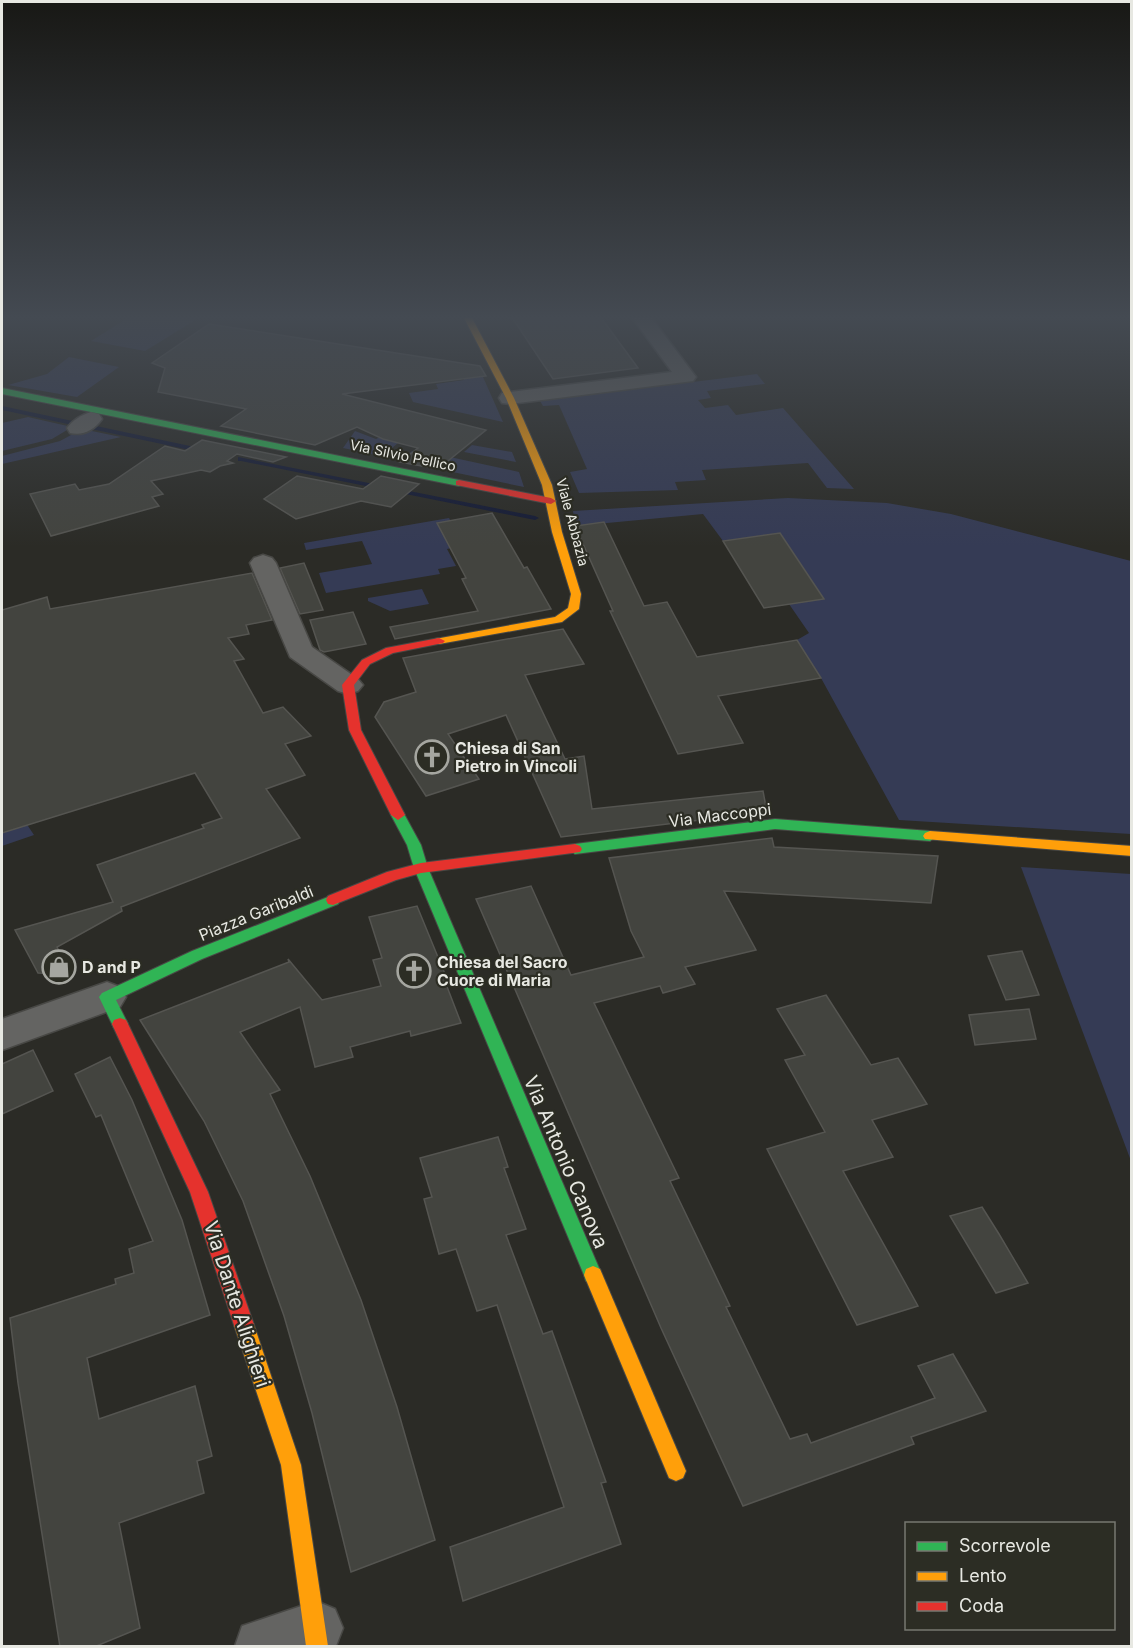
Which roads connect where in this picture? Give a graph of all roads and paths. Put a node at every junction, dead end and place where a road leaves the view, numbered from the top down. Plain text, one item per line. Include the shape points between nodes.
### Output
1 (12, 393) edge
2 (507, 393) edge
3 (553, 393) edge
4 (510, 398) junction
5 (551, 501) junction
6 (262, 563) dead end
7 (348, 685) junction
8 (1131, 851) edge
9 (420, 868) junction
10 (107, 997) junction
11 (2, 1035) edge
12 (676, 1471) dead end
13 (317, 1637) edge
14 (262, 1647) edge

1 - 5 street, Via Silvio Pellico
2 - 4 street, Viale Abbazia
3 - 4 street
4 - 5 street, Viale Abbazia
5 - 7 street, Viale Abbazia via 576,594 573,609 558,620 390,650 366,662
6 - 7 street via 300,651
7 - 9 street, Via Antonio Canova via 355,730 414,845
8 - 9 street, Via Maccoppi via 775,824
9 - 10 street, Piazza Garibaldi via 197,955
9 - 12 street, Via Antonio Canova
10 - 11 street
10 - 13 street, Via Dante Alighieri via 199,1192 291,1465
13 - 14 street, Via Dante Alighieri

